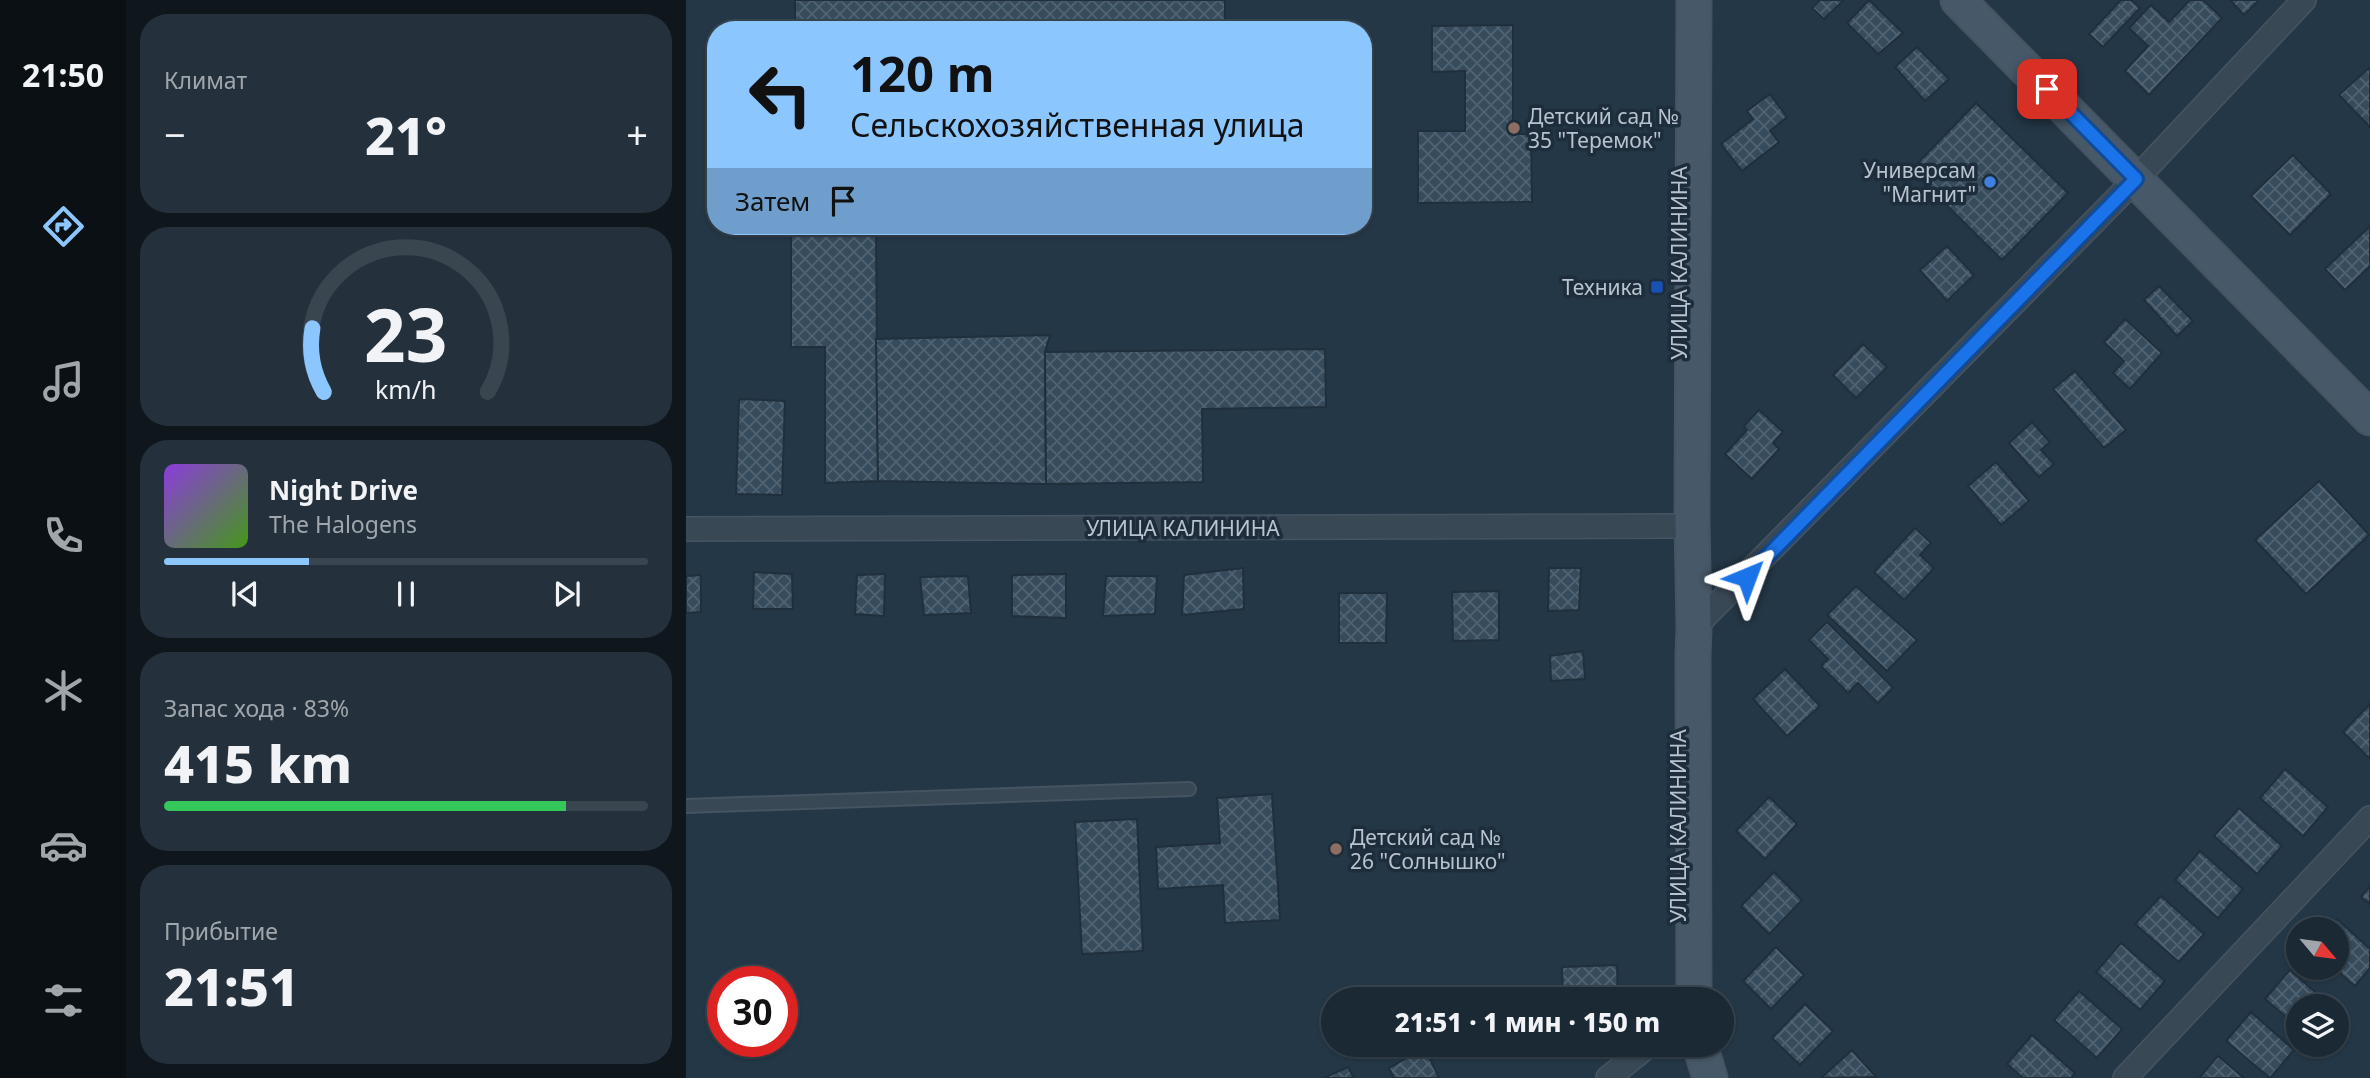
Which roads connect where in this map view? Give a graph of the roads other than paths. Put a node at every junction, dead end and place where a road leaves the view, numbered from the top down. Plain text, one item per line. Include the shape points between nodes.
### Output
1 (1680, 0) edge
2 (1694, 0) edge
3 (1958, 0) edge
4 (2304, 0) edge
5 (2136, 179) junction
6 (2370, 418) edge
7 (1681, 526) junction
8 (686, 529) edge
9 (1686, 636) junction
10 (1189, 789) dead end
11 (686, 806) edge
12 (2370, 818) edge
13 (1678, 987) edge
14 (1693, 987) edge
15 (1634, 1057) edge
16 (1688, 1057) edge
17 (1704, 1057) edge
18 (1608, 1078) edge
19 (1694, 1078) edge
20 (1710, 1078) edge
21 (2125, 1078) edge

1 - 7 main road, УЛИЦА КАЛИНИНА
2 - 9 main road via 1692,519
3 - 5 main road
4 - 5 street
5 - 6 main road
5 - 9 street
7 - 8 street, УЛИЦА КАЛИНИНА
7 - 9 main road, УЛИЦА КАЛИНИНА
9 - 13 main road, УЛИЦА КАЛИНИНА
9 - 14 main road via 1693,656
10 - 11 lane
12 - 21 street
15 - 18 street
16 - 19 main road
17 - 20 main road

